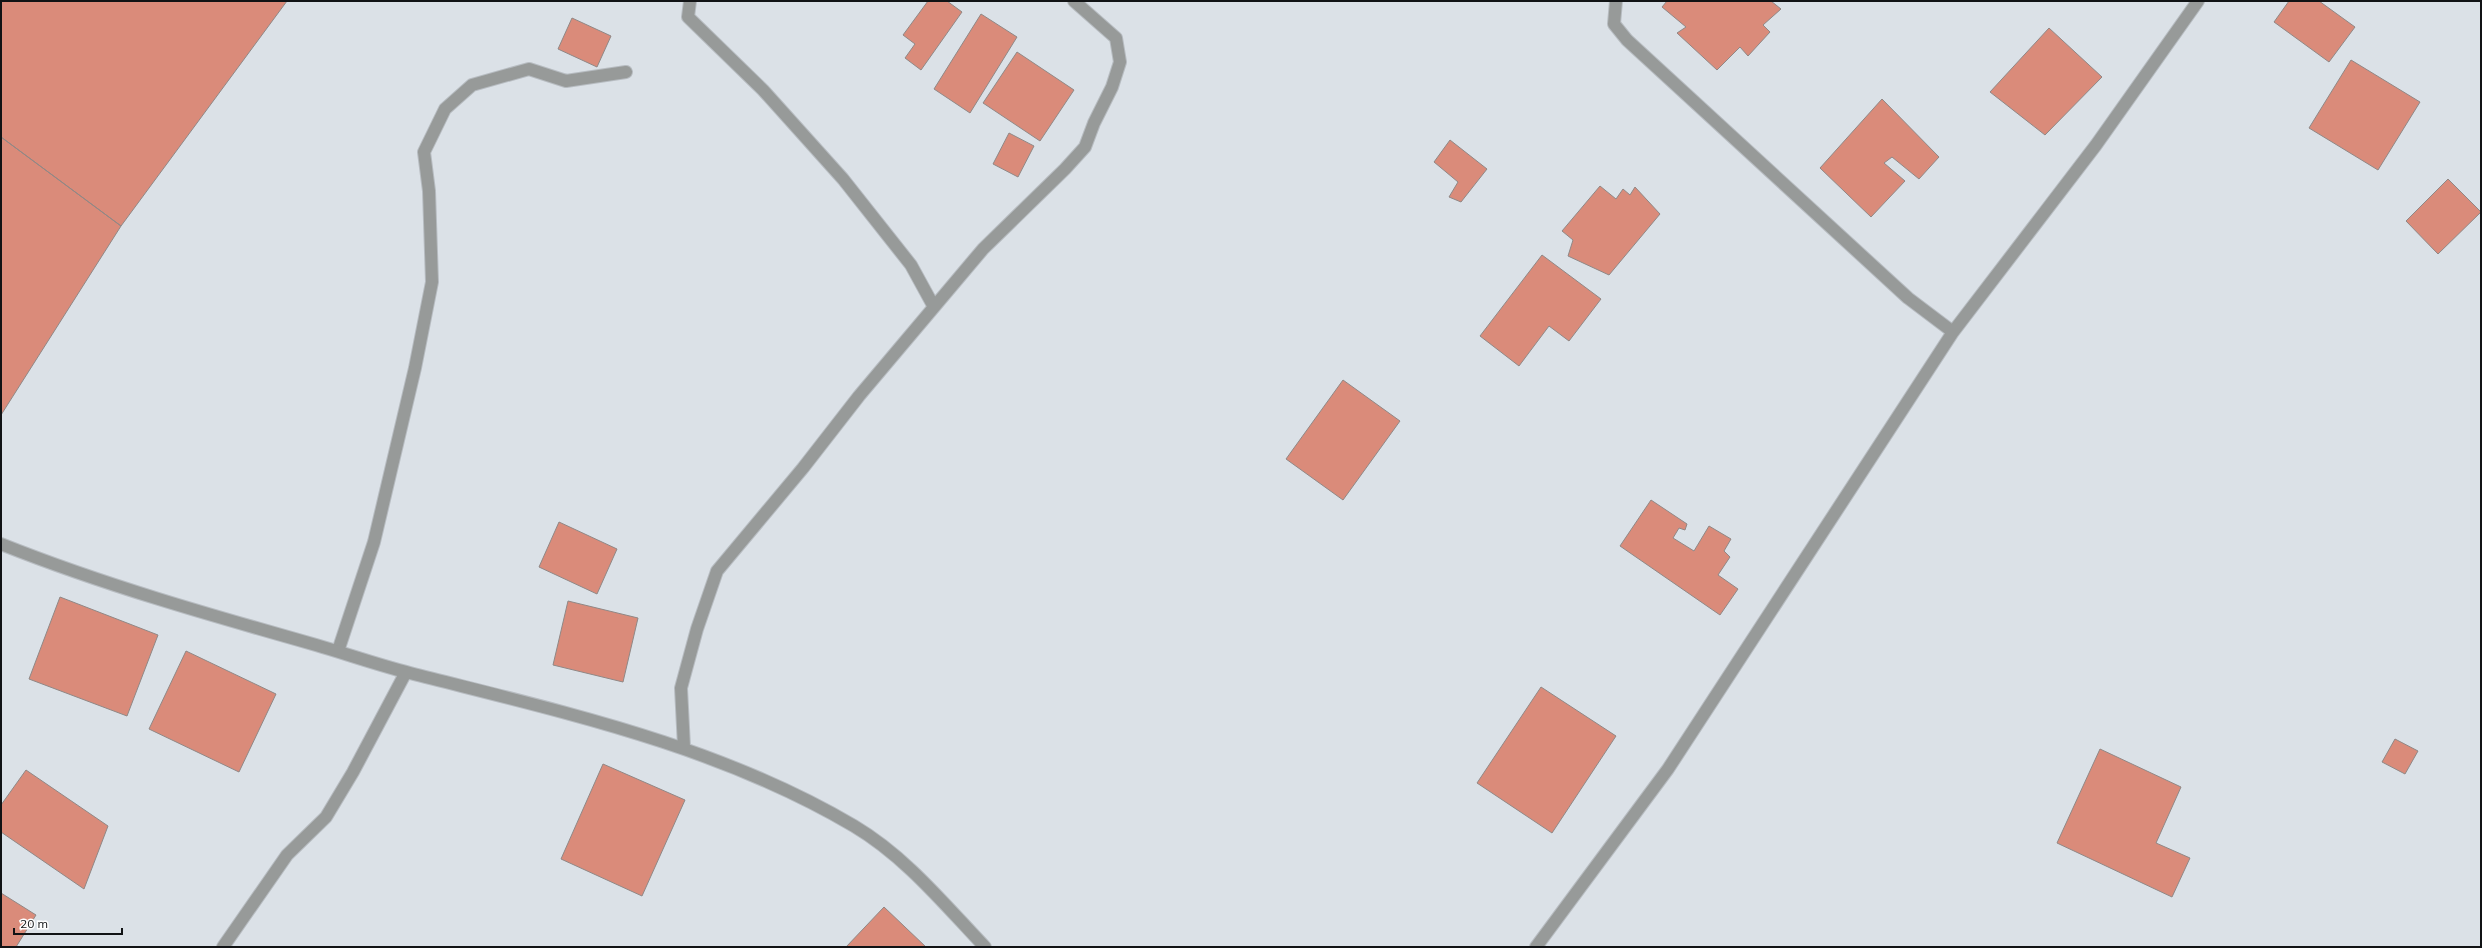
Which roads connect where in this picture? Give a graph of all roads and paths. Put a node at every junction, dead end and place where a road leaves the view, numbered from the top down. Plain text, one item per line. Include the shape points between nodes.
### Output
1 (690, 1) edge
2 (1074, 1) edge
3 (1616, 1) edge
4 (2198, 1) edge
5 (626, 72) dead end
6 (934, 308) junction
7 (1953, 332) junction
8 (1, 544) edge
9 (338, 651) junction
10 (406, 672) junction
11 (684, 748) junction
12 (223, 947) edge
13 (985, 947) edge
14 (1536, 947) edge

1 - 6 street via 688,17 763,90 843,180 911,266
2 - 6 street via 1116,38 1120,62 1112,87 1085,147 983,249
3 - 7 street via 1614,24 1627,40 1908,298
4 - 7 street via 2096,145
5 - 9 street via 566,81 529,69 472,85 446,109 424,152 429,191 432,282 415,368 374,542
6 - 11 street via 717,571 697,629 681,688
7 - 14 street via 1668,768
8 - 9 street via 158,599
9 - 10 street
10 - 11 street via 600,721
10 - 12 street via 326,817 287,855
11 - 13 street via 796,796 855,826 902,860

